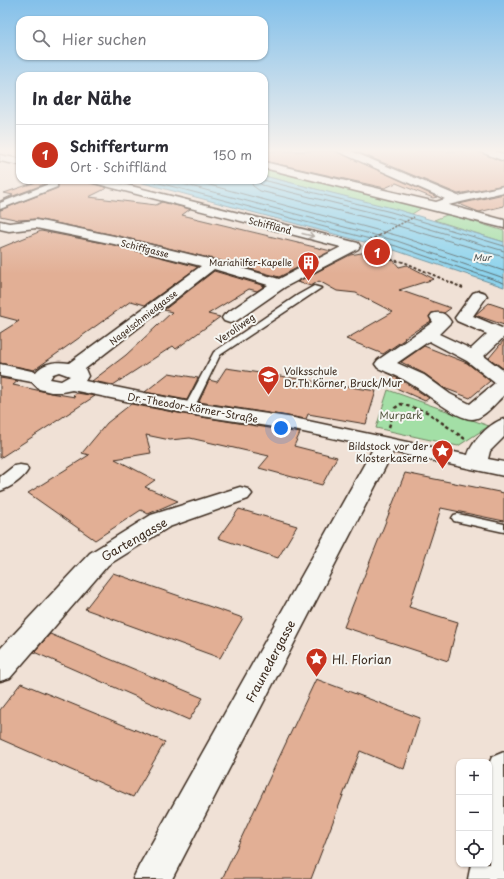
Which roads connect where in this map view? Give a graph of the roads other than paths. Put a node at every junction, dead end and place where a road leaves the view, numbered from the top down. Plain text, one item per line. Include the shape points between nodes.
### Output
1 (36, 192) edge
2 (141, 192) edge
3 (377, 192) edge
4 (439, 192) edge
5 (486, 192) edge
6 (456, 199) junction
7 (0, 206) edge
8 (436, 206) junction
9 (504, 224) edge
10 (2, 232) edge
11 (212, 264) junction
12 (280, 284) junction
13 (317, 288) dead end
14 (478, 296) road end
15 (438, 317) dead end
16 (230, 318) dead end
17 (428, 335) junction
18 (473, 357) junction
19 (0, 370) edge
20 (72, 376) junction
21 (504, 380) edge
22 (504, 385) edge
23 (188, 408) junction
24 (472, 413) junction
25 (504, 425) edge
26 (386, 443) junction
27 (478, 456) junction
28 (504, 469) edge
29 (20, 470) dead end
30 (0, 485) edge
31 (240, 494) dead end
32 (458, 518) dead end
33 (504, 528) edge
34 (0, 669) edge
35 (504, 768) edge
36 (152, 879) edge
37 (487, 879) edge

1 - 7 street
2 -> 12 street, Schiffländ via 353,246
3 - 8 street
4 - 6 street
5 - 6 street
6 - 8 street
8 - 9 street
10 - 11 street, Schiffgasse via 36,224
11 - 12 street, Schiffgasse
11 - 20 street, Nagelschmiedgasse
12 - 16 street
13 - 23 lane, Veroliweg via 301,296 217,354
14 - 18 street via 463,318 498,333
15 - 17 street via 443,322
17 - 18 street
17 - 24 street via 384,364 417,379 442,398
18 - 21 street
19 - 20 street via 40,378 41,382 50,386 62,386
20 - 23 street, Dr.-Theodor-Körner-Straße
22 - 24 street
23 - 26 street, Dr.-Theodor-Körner-Straße via 294,424
24 - 25 street
25 - 27 street
26 - 27 street, Dr.-Theodor-Körner-Straße
26 - 36 street, Fraunedergasse
27 - 28 street, Dr.-Theodor-Körner-Straße
29 - 30 street
31 - 34 street, Gartengasse via 160,521 99,559
32 - 33 lane
35 - 37 street

